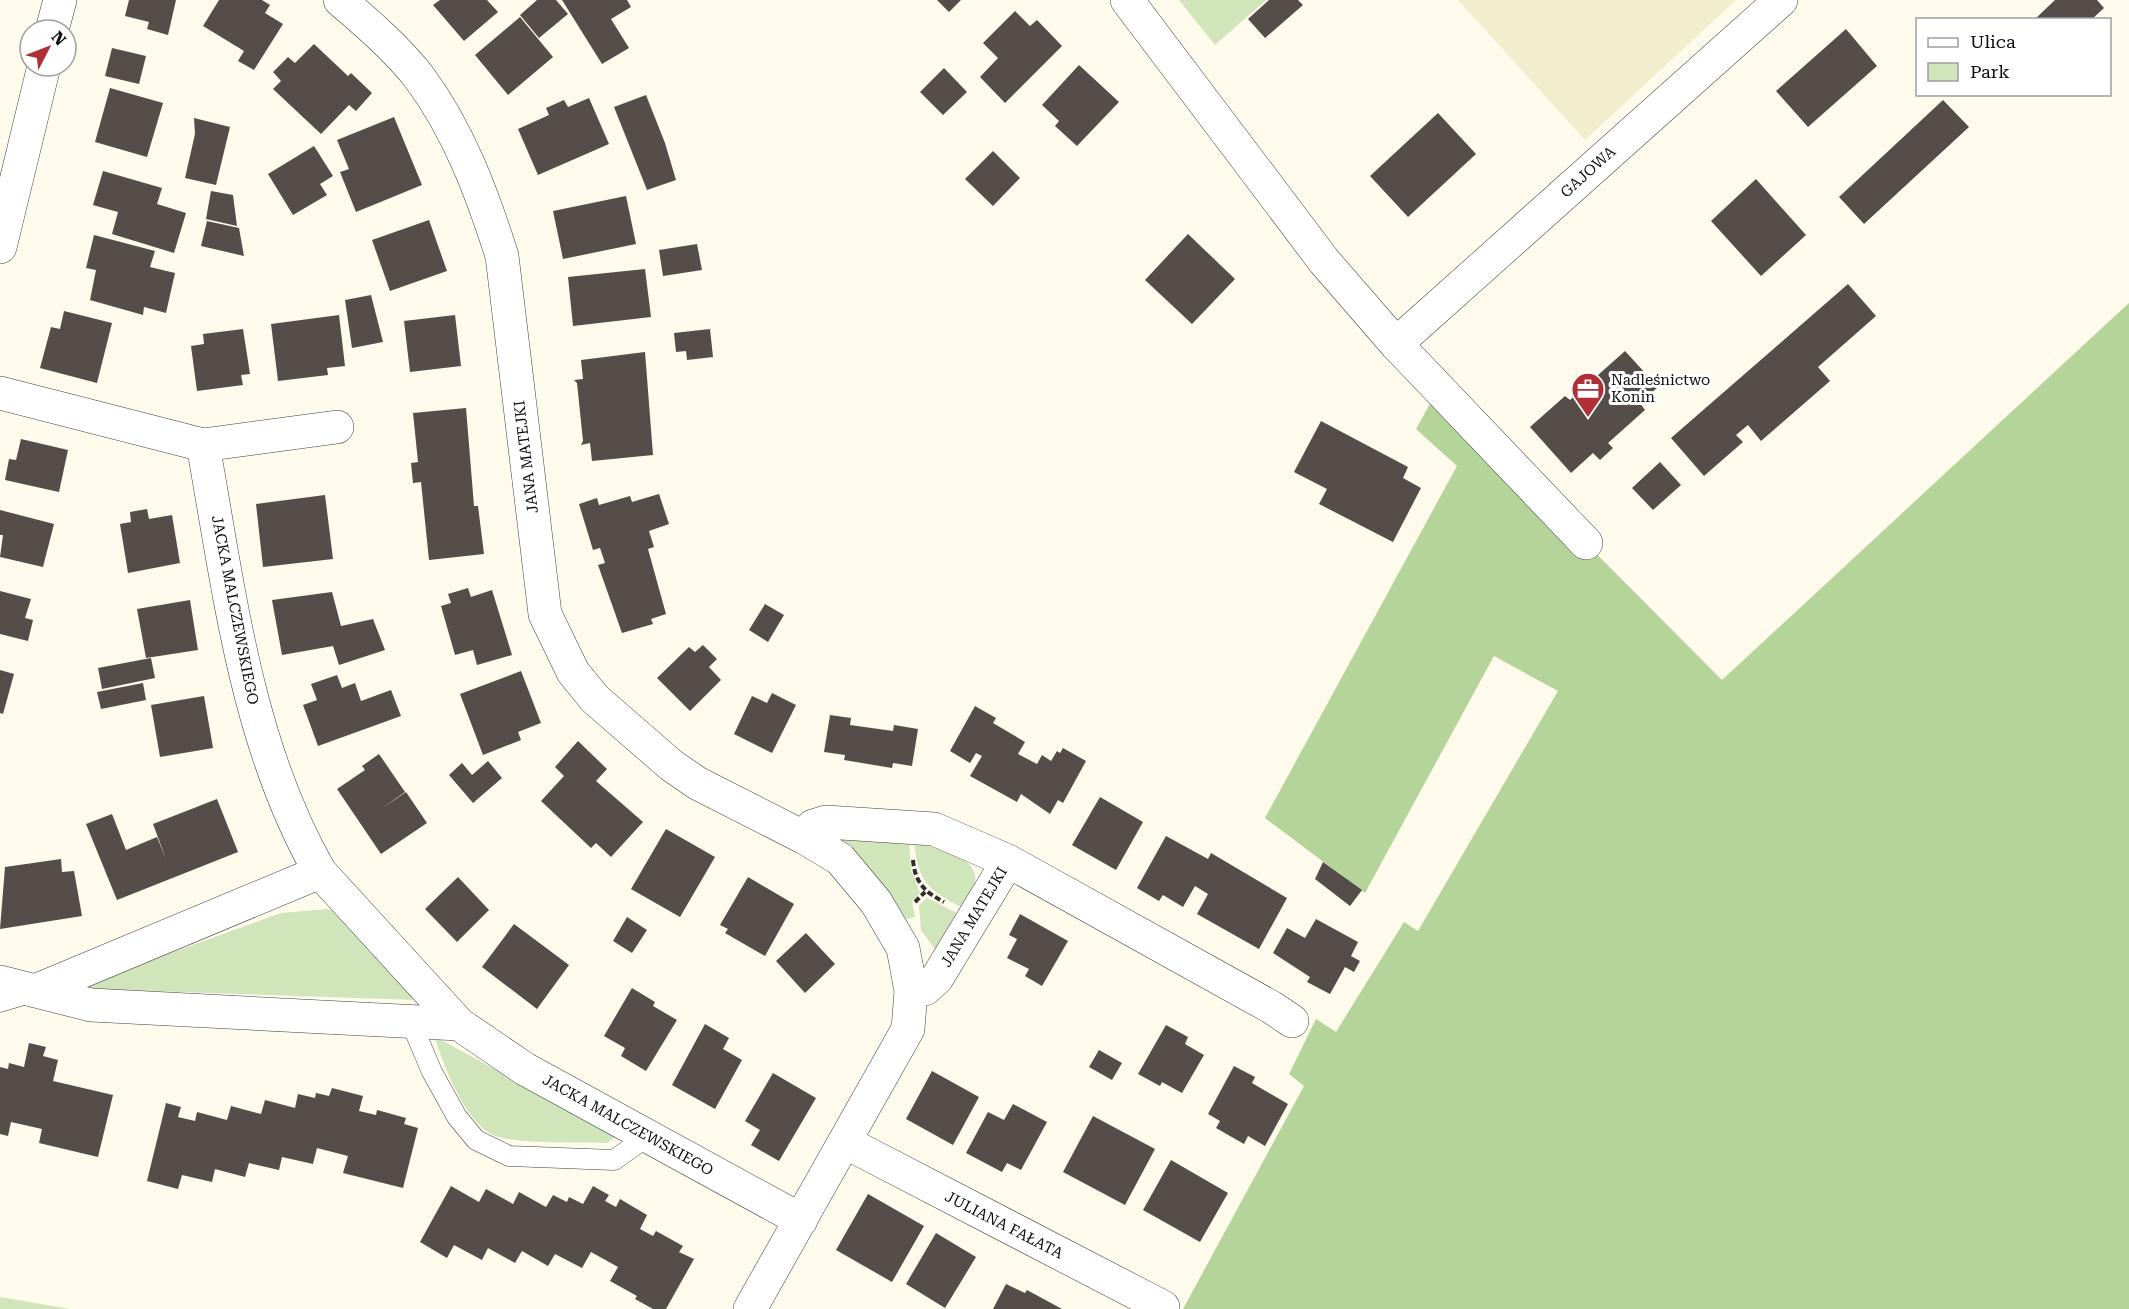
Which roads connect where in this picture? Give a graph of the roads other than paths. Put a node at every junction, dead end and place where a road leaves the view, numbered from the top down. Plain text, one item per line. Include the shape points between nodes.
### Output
1 (60, 0) edge
2 (340, 0) edge
3 (1127, 0) edge
4 (1781, 0) edge
5 (55, 18) edge
6 (41, 78) edge
7 (0, 247) edge
8 (1396, 344) junction
9 (0, 393) edge
10 (337, 427) dead end
11 (203, 445) junction
12 (1586, 543) dead end
13 (805, 838) junction
14 (1008, 861) junction
15 (320, 872) junction
16 (0, 982) edge
17 (35, 991) junction
18 (911, 991) junction
19 (0, 1002) edge
20 (410, 1020) junction
21 (1292, 1022) dead end
22 (459, 1024) junction
23 (648, 1136) junction
24 (845, 1142) junction
25 (801, 1220) junction
26 (1164, 1306) dead end
27 (750, 1309) edge

1 - 5 street
2 - 13 street, JANA MATEJKI via 418,77 455,135 484,201 502,256 545,614 573,672 595,699 671,765 714,792
3 - 8 street via 1324,261
4 - 8 street, GAJOWA
6 - 7 street
8 - 12 street
9 - 11 street
10 - 11 street
11 - 15 street, JACKA MALCZEWSKIEGO via 246,679 269,756
13 - 14 street, JANA MATEJKI via 813,826 826,822 934,829
13 - 18 street, JANA MATEJKI via 840,859 876,903 903,948
14 - 18 street, JANA MATEJKI via 937,978 925,989
14 - 21 street
15 - 17 street
15 - 22 street, JACKA MALCZEWSKIEGO
16 - 17 street, JACKA MALCZEWSKIEGO
17 - 19 lane
17 - 20 street, JACKA MALCZEWSKIEGO via 91,1005
18 - 24 street, JANA MATEJKI via 908,1029
20 - 22 street, JACKA MALCZEWSKIEGO
20 - 23 lane via 432,1072 457,1117 476,1140 509,1156 614,1160
22 - 23 street, JACKA MALCZEWSKIEGO via 525,1069
23 - 25 street, JACKA MALCZEWSKIEGO
24 - 25 street, JANA MATEJKI
24 - 26 street, JULIANA FAŁATA
25 - 27 street, JANA MATEJKI

